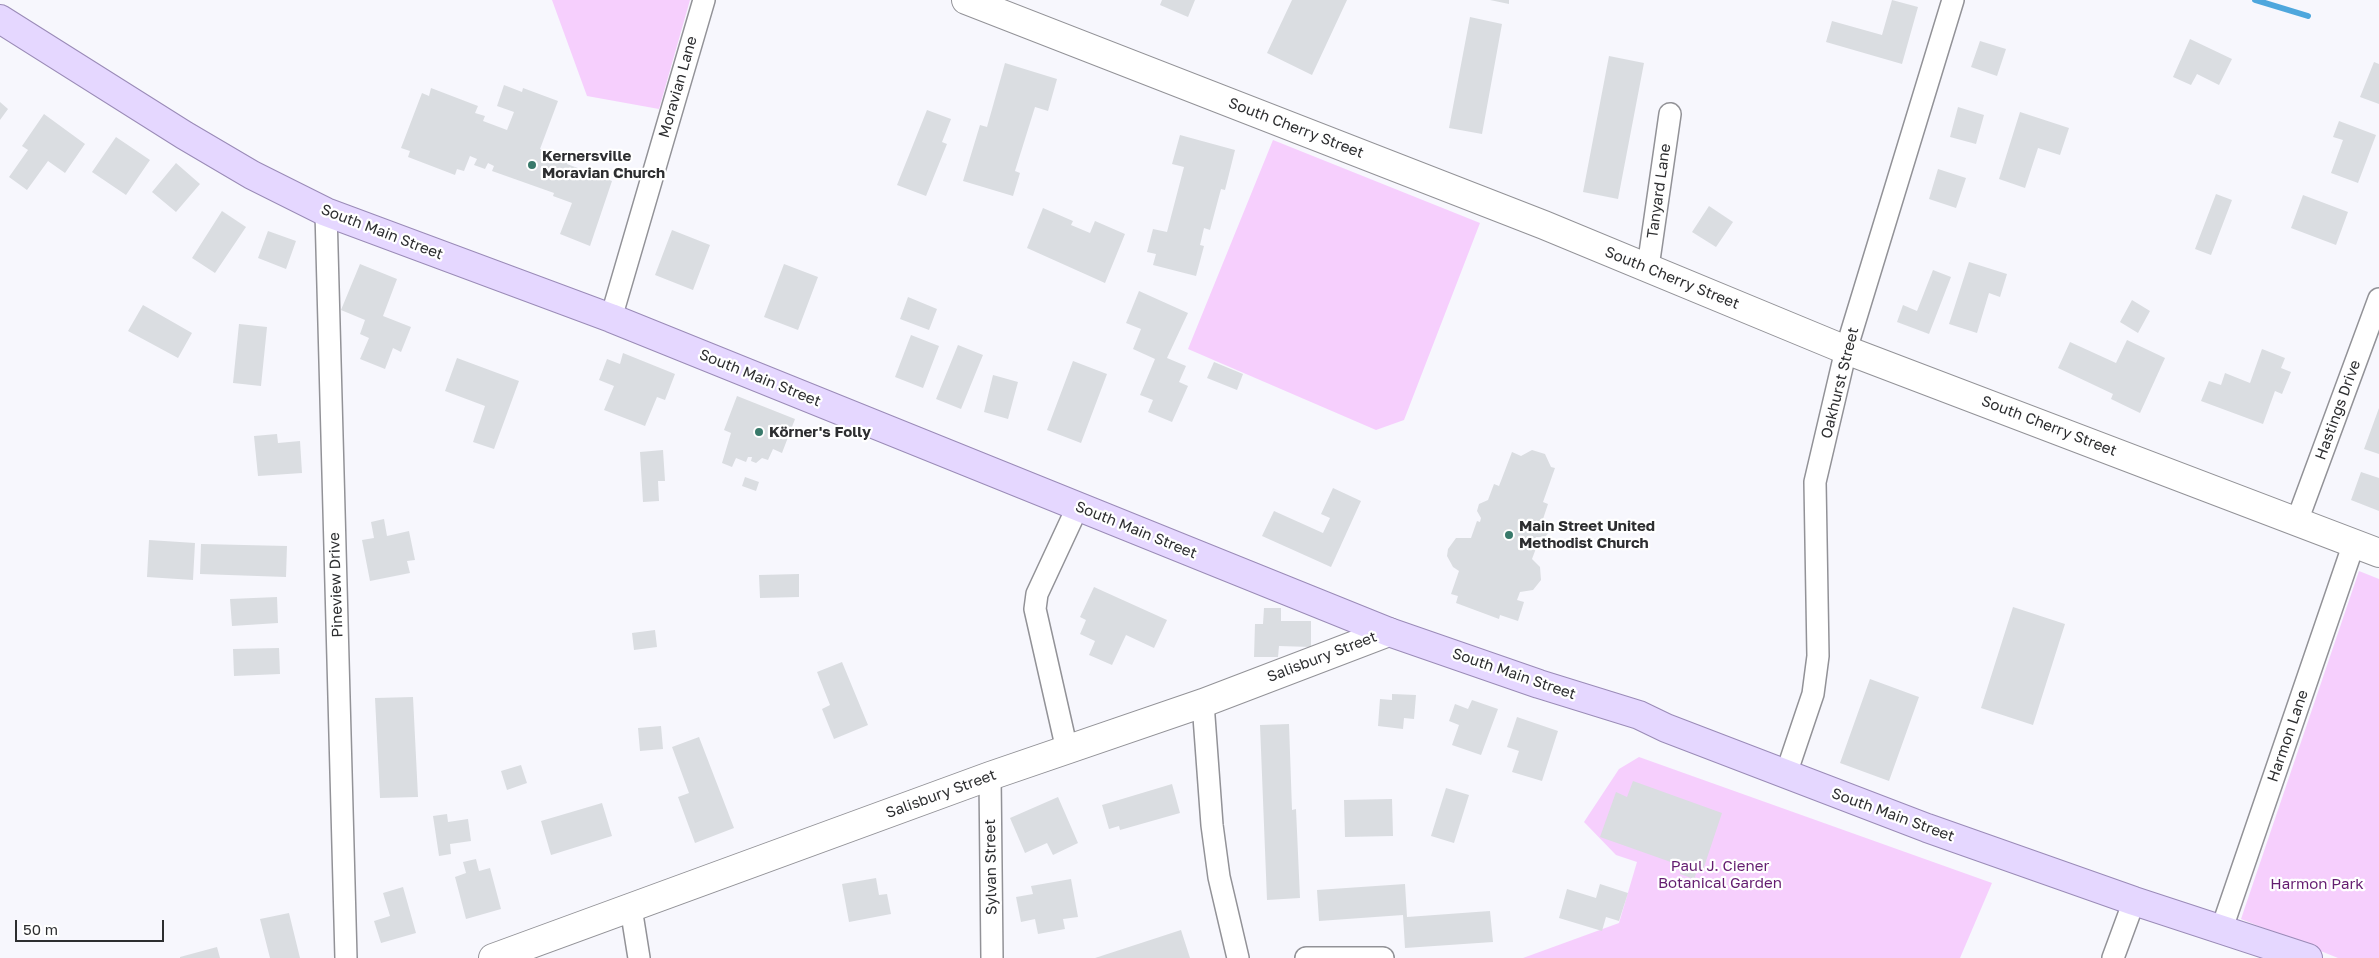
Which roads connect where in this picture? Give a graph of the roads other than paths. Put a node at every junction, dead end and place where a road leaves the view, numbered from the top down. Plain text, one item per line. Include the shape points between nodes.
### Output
1 (704, 0) edge
2 (966, 0) edge
3 (1953, 0) edge
4 (0, 19) edge
5 (1670, 114) dead end
6 (326, 212) junction
7 (1648, 267) junction
8 (2379, 298) edge
9 (611, 318) junction
10 (1846, 350) junction
11 (1078, 506) junction
12 (2297, 521) junction
13 (2354, 543) junction
14 (2379, 553) edge
15 (1389, 632) junction
16 (1203, 703) junction
17 (1067, 750) junction
18 (1786, 774) junction
19 (990, 776) junction
20 (2134, 901) junction
21 (631, 908) junction
22 (2222, 928) junction
23 (346, 958) edge
24 (493, 958) edge
25 (639, 958) edge
26 (992, 958) edge
27 (1238, 958) edge
28 (1306, 958) edge
29 (1383, 958) edge
30 (2113, 958) edge
31 (2308, 958) edge

1 - 9 street, Moravian Lane
2 - 7 main road, South Cherry Street
3 - 10 street, Oakhurst Street
4 - 6 main road, South Main Street via 184,135
5 - 7 street, Tanyard Lane
6 - 9 main road, South Main Street
6 - 23 street, Pineview Drive
7 - 10 main road, South Cherry Street
8 - 12 street, Hastings Drive
9 - 11 main road, South Main Street
10 - 12 main road, South Cherry Street
10 - 18 street, Oakhurst Street via 1815,482 1818,656 1813,694
11 - 15 main road, South Main Street
11 - 17 street via 1037,594 1035,609
12 - 13 main road, South Cherry Street
13 - 14 main road, South Cherry Street
13 - 22 street, Harmon Lane
15 - 16 main road, Salisbury Street
15 - 18 main road, South Main Street via 1639,715
16 - 17 main road, Salisbury Street
16 - 27 street via 1213,834 1219,877
17 - 19 main road, Salisbury Street
18 - 20 main road, South Main Street
19 - 21 main road, Salisbury Street
19 - 26 street, Sylvan Street
20 - 22 main road, South Main Street
20 - 30 street
21 - 24 main road, Salisbury Street
21 - 25 street
22 - 31 main road, South Main Street
28 - 29 street

